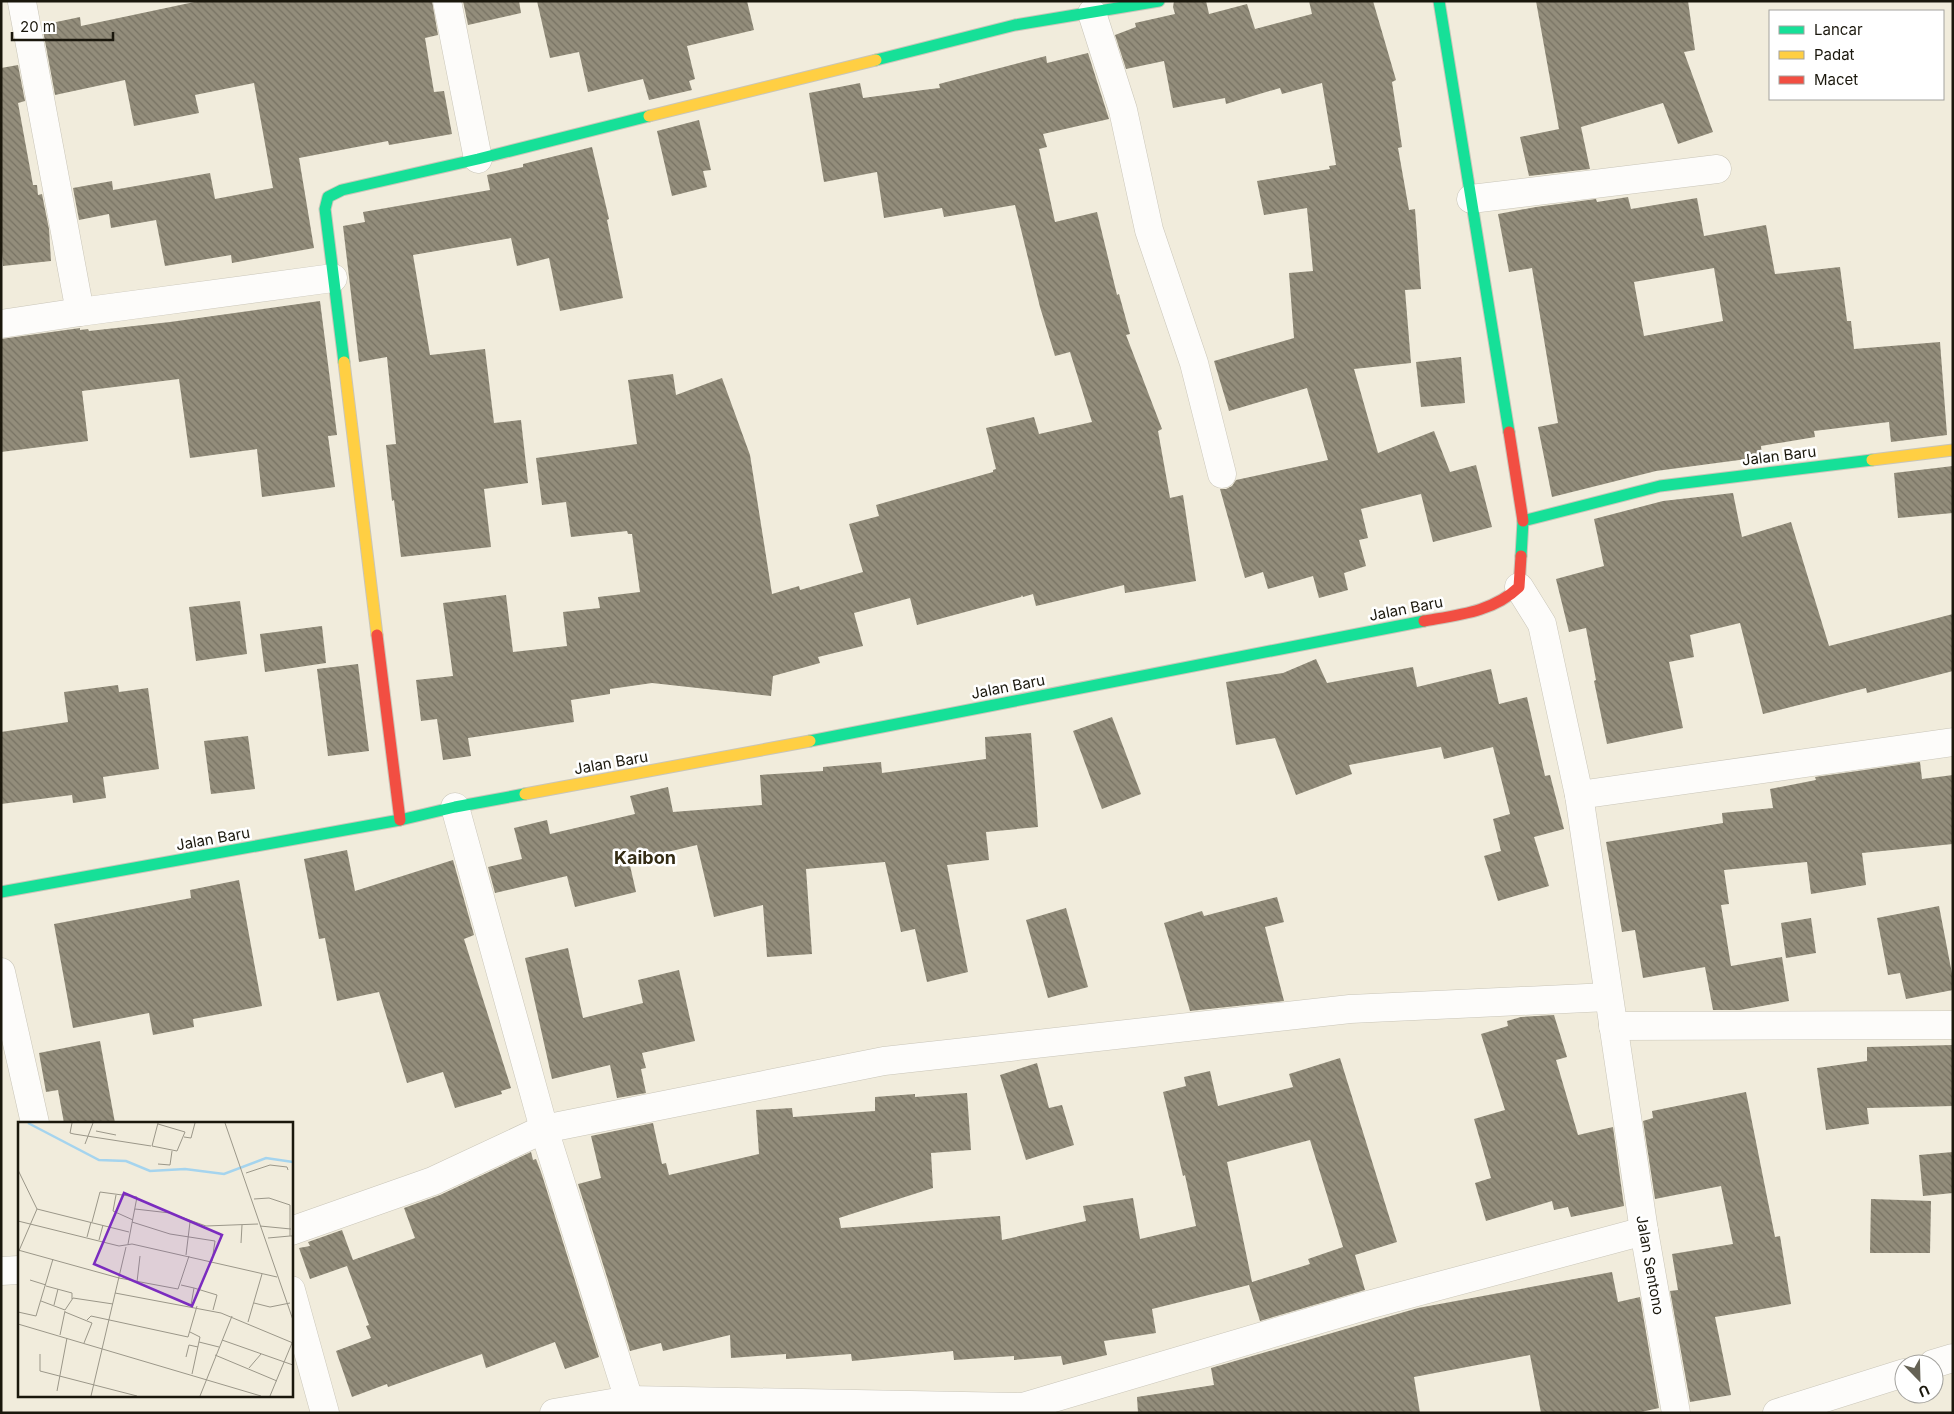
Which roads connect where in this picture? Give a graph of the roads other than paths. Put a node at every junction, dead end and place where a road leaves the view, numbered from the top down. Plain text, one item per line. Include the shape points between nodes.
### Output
1 (23, 1) edge
2 (447, 1) edge
3 (1159, 1) edge
4 (1439, 1) edge
5 (1, 6) edge
6 (1092, 13) junction
7 (478, 159) junction
8 (1717, 169) dead end
9 (1471, 199) junction
10 (333, 278) junction
11 (80, 312) junction
12 (1, 324) edge
13 (1953, 450) edge
14 (1222, 474) dead end
15 (1523, 520) junction
16 (1520, 587) junction
17 (1953, 742) edge
18 (1579, 795) junction
19 (455, 808) junction
20 (400, 820) junction
21 (1, 892) edge
22 (1, 972) edge
23 (1608, 997) junction
24 (1953, 1025) edge
25 (1613, 1026) junction
26 (36, 1122) edge
27 (544, 1129) junction
28 (292, 1231) edge
29 (1644, 1231) junction
30 (18, 1270) edge
31 (1, 1271) edge
32 (292, 1294) edge
33 (1894, 1376) edge
34 (629, 1400) junction
35 (325, 1413) edge
36 (554, 1413) edge
37 (1676, 1413) edge
38 (1777, 1413) edge

1 - 5 street
1 - 11 street
2 - 7 street
3 - 6 street
4 - 9 street
6 - 7 street via 1015,25
6 - 14 street via 1123,110 1148,230 1194,363
7 - 10 street via 342,190 328,197 324,209
8 - 9 street
9 - 15 street
10 - 11 street
10 - 20 street
11 - 12 street
13 - 15 street, Jalan Baru via 1660,486
15 - 16 street
16 - 18 street, Jalan Sentono via 1542,624
16 - 19 street, Jalan Baru via 1508,599 1491,607 1456,615
17 - 18 street
18 - 23 street, Jalan Sentono
19 - 20 street, Jalan Baru
19 - 27 street
20 - 21 street, Jalan Baru
22 - 26 street
23 - 25 street, Jalan Sentono
23 - 27 street via 1350,1009 884,1061
24 - 25 street
25 - 29 street, Jalan Sentono
27 - 28 street via 433,1181
27 - 34 street
29 - 34 street via 1368,1305 1023,1407
29 - 37 street, Jalan Sentono
30 - 31 street
32 - 35 street
33 - 38 street
34 - 36 street

